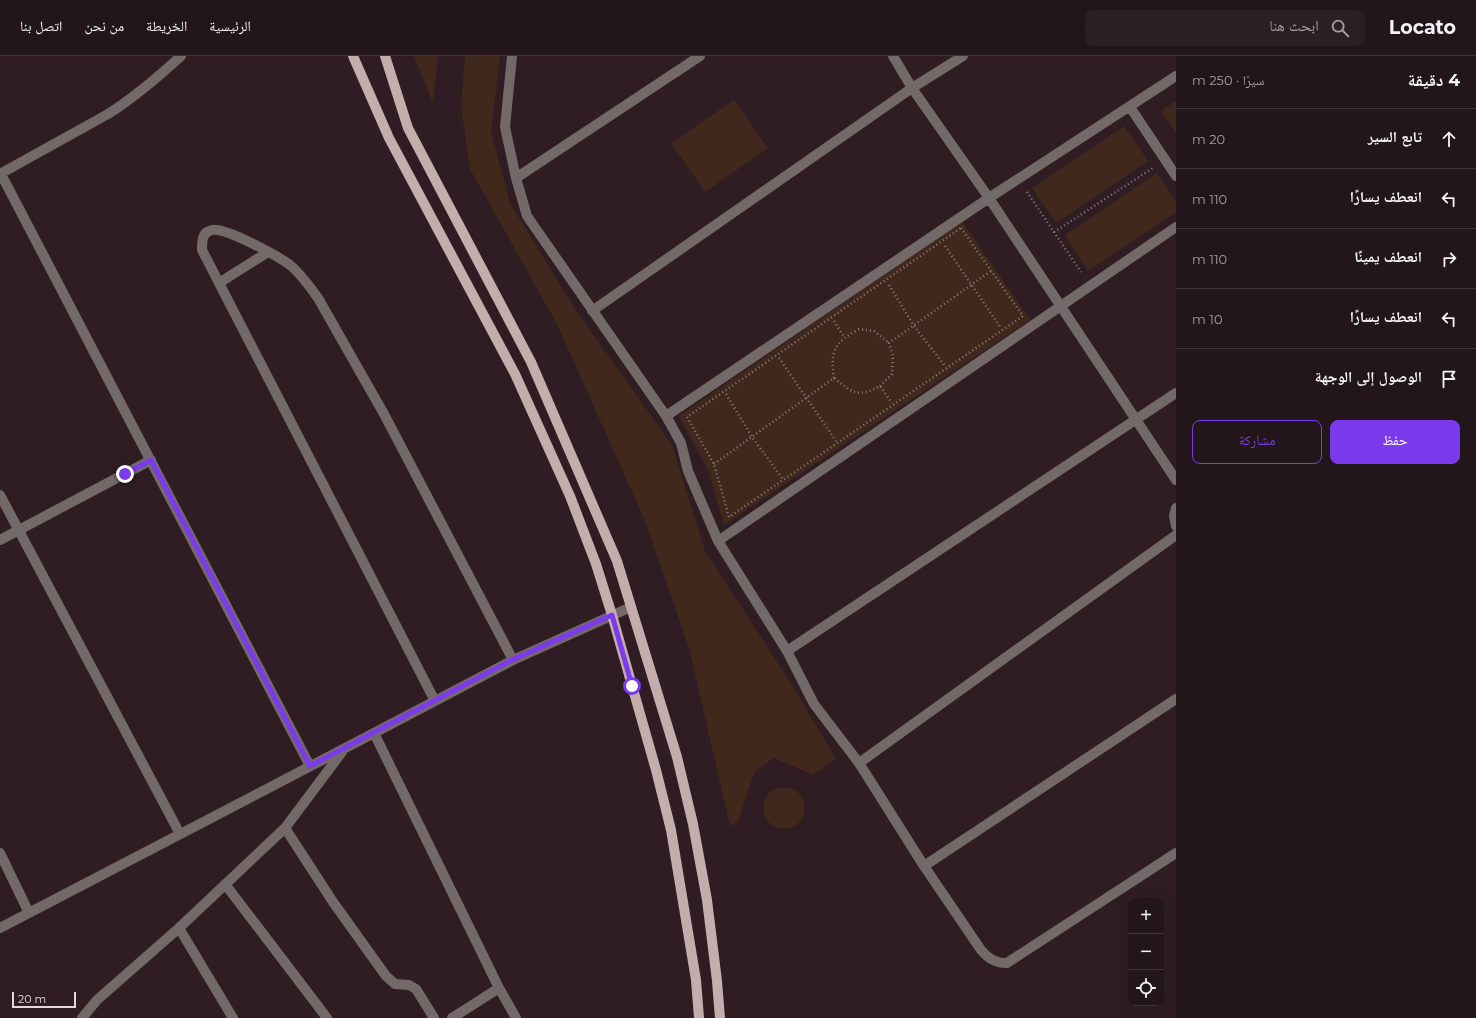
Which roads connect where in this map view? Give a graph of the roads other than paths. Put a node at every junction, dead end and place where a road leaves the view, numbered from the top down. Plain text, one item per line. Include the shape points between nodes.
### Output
1 (180, 56) edge
2 (353, 56) edge
3 (385, 56) edge
4 (512, 56) edge
5 (700, 56) edge
6 (893, 56) edge
7 (963, 56) edge
8 (1176, 76) edge
9 (912, 88) junction
10 (1130, 107) junction
11 (1, 174) edge
12 (1176, 176) edge
13 (516, 178) junction
14 (989, 198) junction
15 (1176, 227) edge
16 (268, 252) junction
17 (219, 283) junction
18 (1061, 306) junction
19 (592, 310) junction
20 (1176, 393) edge
21 (666, 416) junction
22 (1136, 420) junction
23 (151, 460) junction
24 (1176, 480) edge
25 (0, 495) edge
26 (1176, 508) edge
27 (1176, 526) edge
28 (19, 531) junction
29 (1176, 535) edge
30 (0, 540) edge
31 (718, 541) junction
32 (631, 607) junction
33 (612, 615) junction
34 (787, 651) junction
35 (512, 660) junction
36 (1176, 699) edge
37 (435, 700) junction
38 (374, 733) junction
39 (344, 749) junction
40 (859, 763) junction
41 (310, 766) junction
42 (285, 828) junction
43 (180, 834) junction
44 (0, 852) edge
45 (1176, 853) edge
46 (924, 866) junction
47 (224, 884) junction
48 (29, 913) junction
49 (0, 928) edge
50 (179, 928) junction
51 (499, 988) junction
52 (82, 1018) edge
53 (233, 1018) edge
54 (327, 1018) edge
55 (434, 1018) edge
56 (452, 1018) edge
57 (516, 1018) edge
58 (699, 1018) edge
59 (720, 1018) edge

1 - 11 street via 154,81 124,104
2 - 33 main road via 389,138 515,374 570,496
3 - 32 main road via 408,128 531,362 617,561
4 - 13 street via 505,127
5 - 13 street
6 - 9 street
7 - 9 street
8 - 10 street
9 - 14 street
9 - 19 street
10 - 12 street
10 - 14 street
11 - 23 street
13 - 19 street via 527,216
14 - 18 street
14 - 21 street
15 - 18 street
16 - 17 street
16 - 17 street via 224,231 213,230 206,233 202,240 202,250
16 - 35 street via 290,265 318,298 384,414
17 - 37 street
18 - 22 street
18 - 31 street
19 - 21 street
20 - 22 street
21 - 31 street via 681,443 688,471
22 - 24 street
22 - 34 street
23 - 28 street
23 - 41 street
25 - 28 street
26 - 27 street
28 - 30 street
28 - 43 street
29 - 40 street
31 - 34 street
32 - 33 street
32 - 59 main road via 677,757 693,824 707,900
33 - 35 street
33 - 58 main road via 671,830 696,980
34 - 40 street via 814,704
35 - 37 street
36 - 46 street
37 - 38 street
38 - 39 street
38 - 51 street
39 - 41 street
39 - 42 street
40 - 46 street
41 - 43 street
42 - 47 street
42 - 55 street via 333,902 386,976 396,984 416,989
43 - 48 street
44 - 48 street
45 - 46 street via 1007,963 998,963 981,950
47 - 50 street
47 - 54 street
48 - 49 street
50 - 52 street via 97,1000
50 - 53 street
51 - 56 street
51 - 57 street

